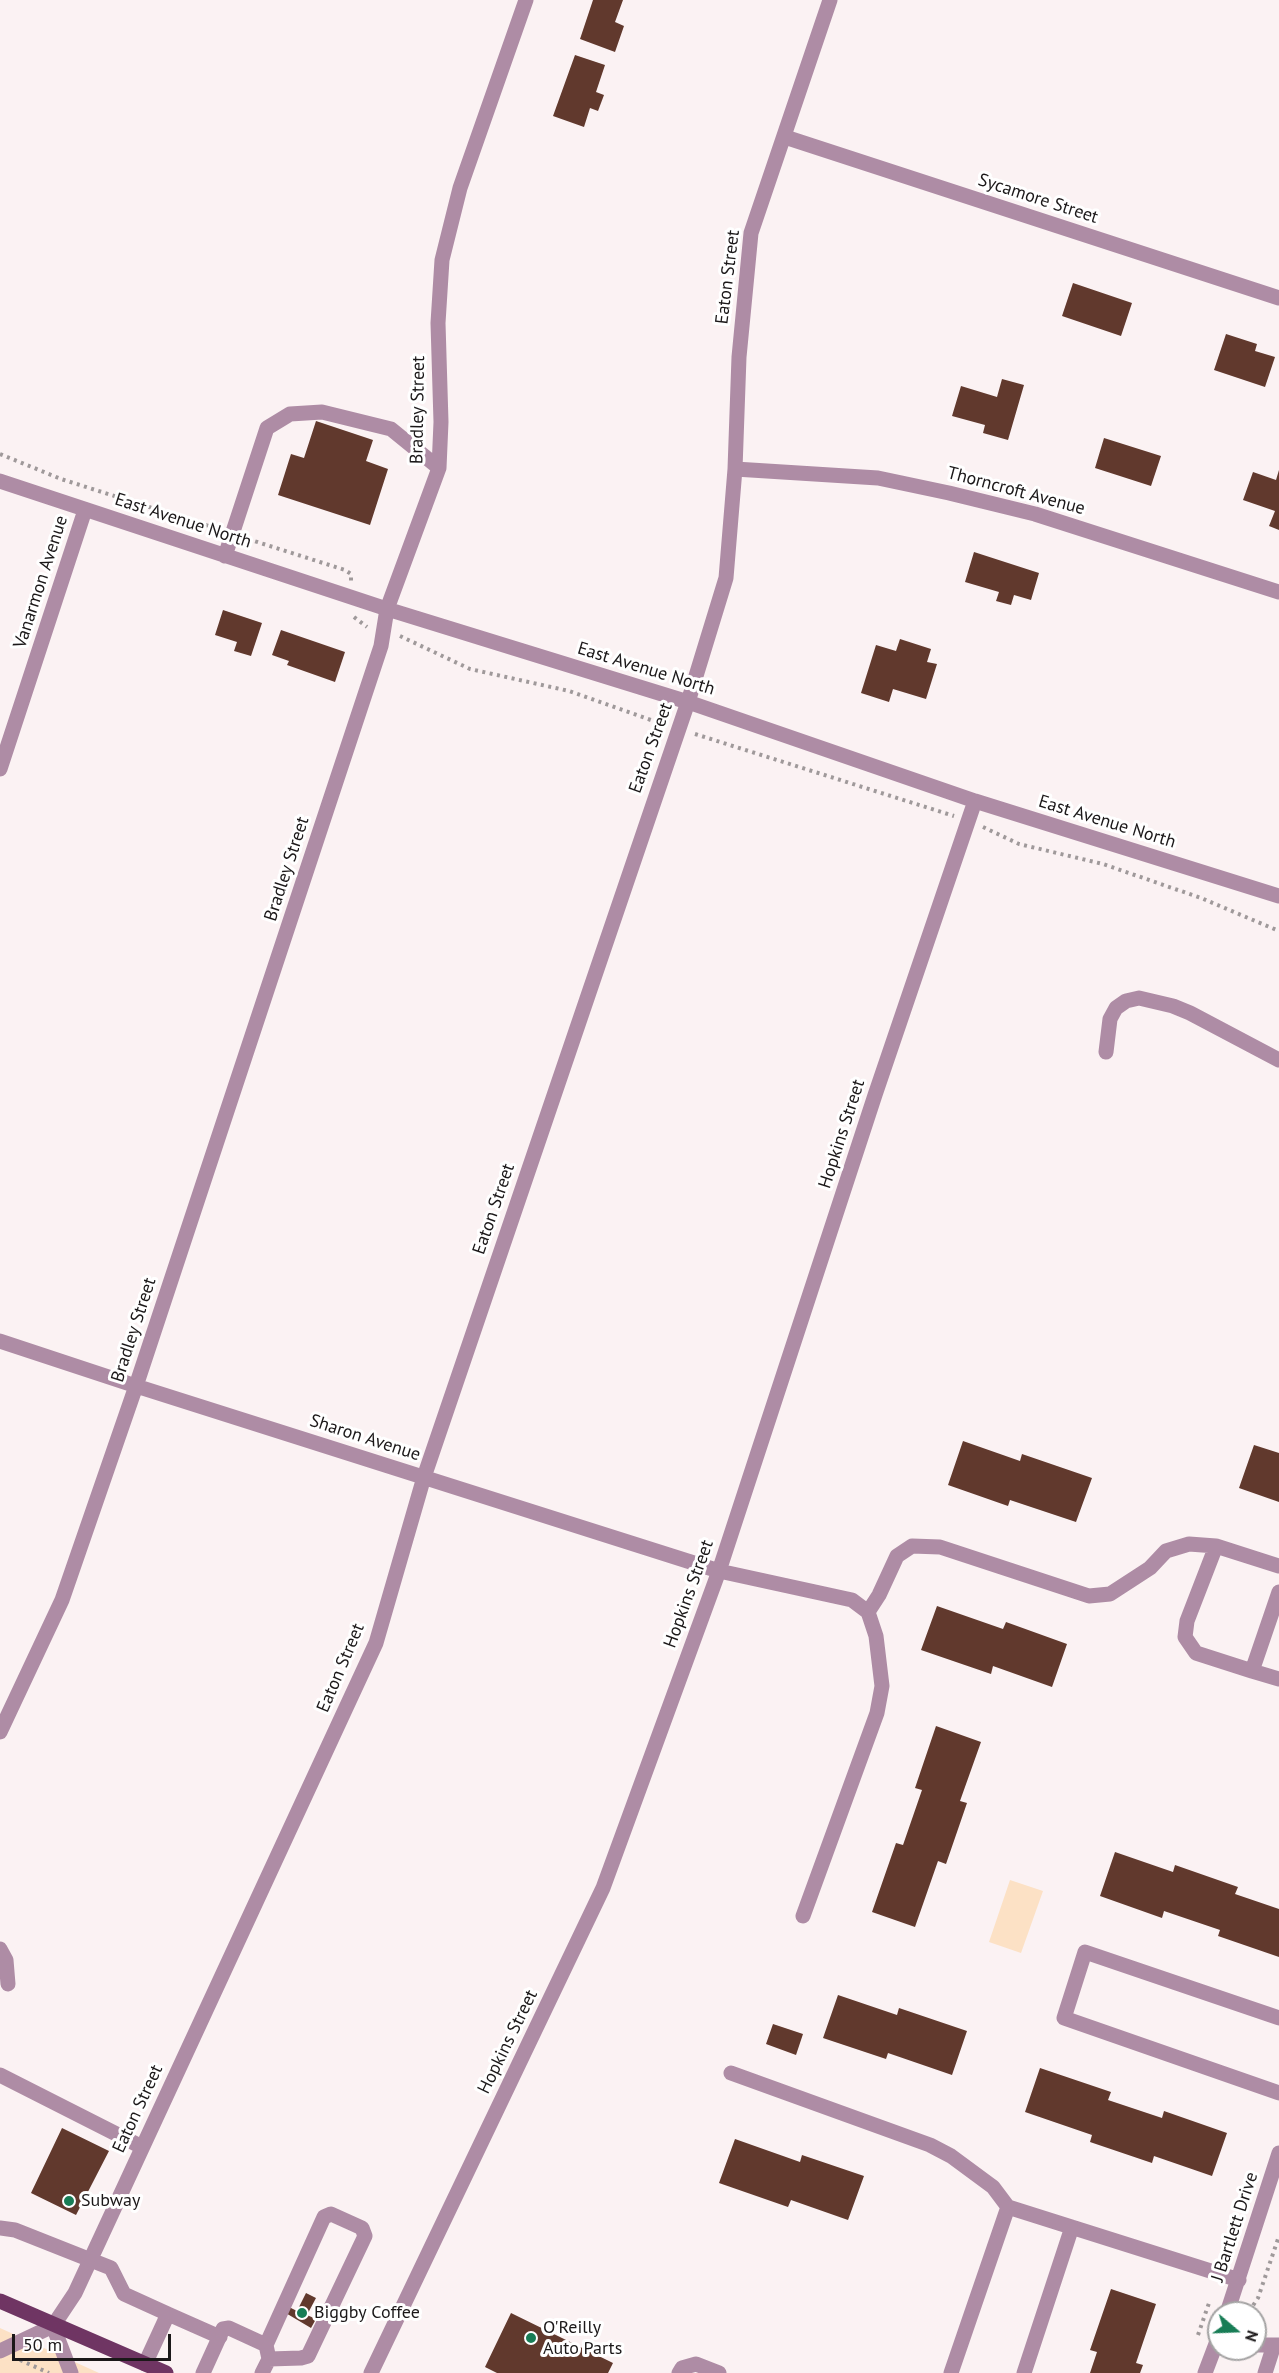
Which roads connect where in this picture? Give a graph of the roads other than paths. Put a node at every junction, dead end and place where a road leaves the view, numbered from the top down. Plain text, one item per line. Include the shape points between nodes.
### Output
1 (526, 0) edge
2 (830, 0) edge
3 (785, 137) junction
4 (1279, 298) edge
5 (439, 468) junction
6 (735, 469) junction
7 (0, 481) edge
8 (85, 510) junction
9 (225, 556) junction
10 (1279, 592) edge
11 (387, 609) junction
12 (688, 702) junction
13 (0, 769) edge
14 (975, 801) junction
15 (1279, 896) edge
16 (1106, 1052) dead end
17 (1279, 1060) edge
18 (0, 1341) edge
19 (136, 1386) junction
20 (424, 1477) junction
21 (1216, 1546) junction
22 (1279, 1566) edge
23 (719, 1570) junction
24 (1279, 1592) edge
25 (868, 1612) junction
26 (1252, 1671) junction
27 (1279, 1679) edge
28 (0, 1732) edge
29 (803, 1916) dead end
30 (0, 1949) edge
31 (8, 1984) dead end
32 (1279, 2018) edge
33 (731, 2073) dead end
34 (0, 2075) edge
35 (1279, 2093) edge
36 (142, 2147) junction
37 (1279, 2152) edge
38 (1008, 2206) junction
39 (1072, 2227) junction
40 (0, 2228) edge
41 (90, 2258) junction
42 (1239, 2280) junction
43 (0, 2301) edge
44 (1231, 2301) edge
45 (168, 2314) junction
46 (53, 2326) junction
47 (220, 2337) junction
48 (1277, 2345) edge
49 (267, 2352) junction
50 (5, 2353) edge
51 (145, 2364) junction
52 (71, 2373) edge
53 (166, 2373) edge
54 (203, 2373) edge
55 (262, 2373) edge
56 (371, 2373) edge
57 (679, 2373) edge
58 (719, 2373) edge
59 (951, 2373) edge
60 (1024, 2373) edge
61 (1265, 2373) edge

1 - 5 street, Bradley Street via 460,188 442,260 438,323
2 - 3 street, Eaton Street
3 - 4 street, Sycamore Street
3 - 6 street, Eaton Street via 751,233 739,357
5 - 9 street via 391,429 322,412 290,414 267,428
5 - 11 street, Bradley Street
6 - 10 street, Thorncroft Avenue via 878,478 949,493 1035,514
6 - 12 street, Eaton Street via 726,578
7 - 8 street, East Avenue North
8 - 9 street, East Avenue North
8 - 13 street, Vanarmon Avenue
9 - 11 street, East Avenue North
11 - 12 street, East Avenue North
11 - 19 street, Bradley Street via 381,646
12 - 14 street, East Avenue North
12 - 20 street, Eaton Street
14 - 15 street, East Avenue North
14 - 23 street, Hopkins Street
16 - 17 street via 1110,1018 1116,1008 1139,999 1190,1013
18 - 19 street, Sharon Avenue
19 - 20 street, Sharon Avenue
19 - 28 street, Bradley Street via 62,1600
20 - 23 street, Sharon Avenue
20 - 36 street, Eaton Street via 376,1643
21 - 22 street
21 - 25 street via 1189,1544 1166,1551 1126,1585 1110,1594 1089,1596 940,1547 912,1546 897,1556
21 - 26 street via 1187,1621 1185,1637 1196,1653
23 - 25 street, Sharon Avenue via 852,1600
23 - 56 street, Hopkins Street via 603,1888
24 - 26 street
25 - 29 street via 876,1636 882,1686 877,1713
26 - 27 street
30 - 31 street via 6,1960
32 - 35 street via 1085,1952 1064,2018
33 - 38 street via 930,2145 993,2187
34 - 36 street
36 - 41 street, Eaton Street
37 - 42 street, J Bartlett Drive
38 - 39 street
38 - 59 street
39 - 42 street
39 - 60 street
40 - 41 street
41 - 45 street via 111,2268 124,2294
41 - 46 street, Eaton Street via 75,2293
42 - 44 street, J Bartlett Drive
43 - 46 main road
45 - 47 street
45 - 51 street
46 - 50 street
46 - 51 main road
46 - 52 street
47 - 49 street via 229,2328
47 - 54 street
48 - 61 street
49 - 49 street via 308,2356 365,2236 362,2228 332,2214 324,2217
49 - 55 street
51 - 53 main road
57 - 58 street via 682,2368 696,2364

